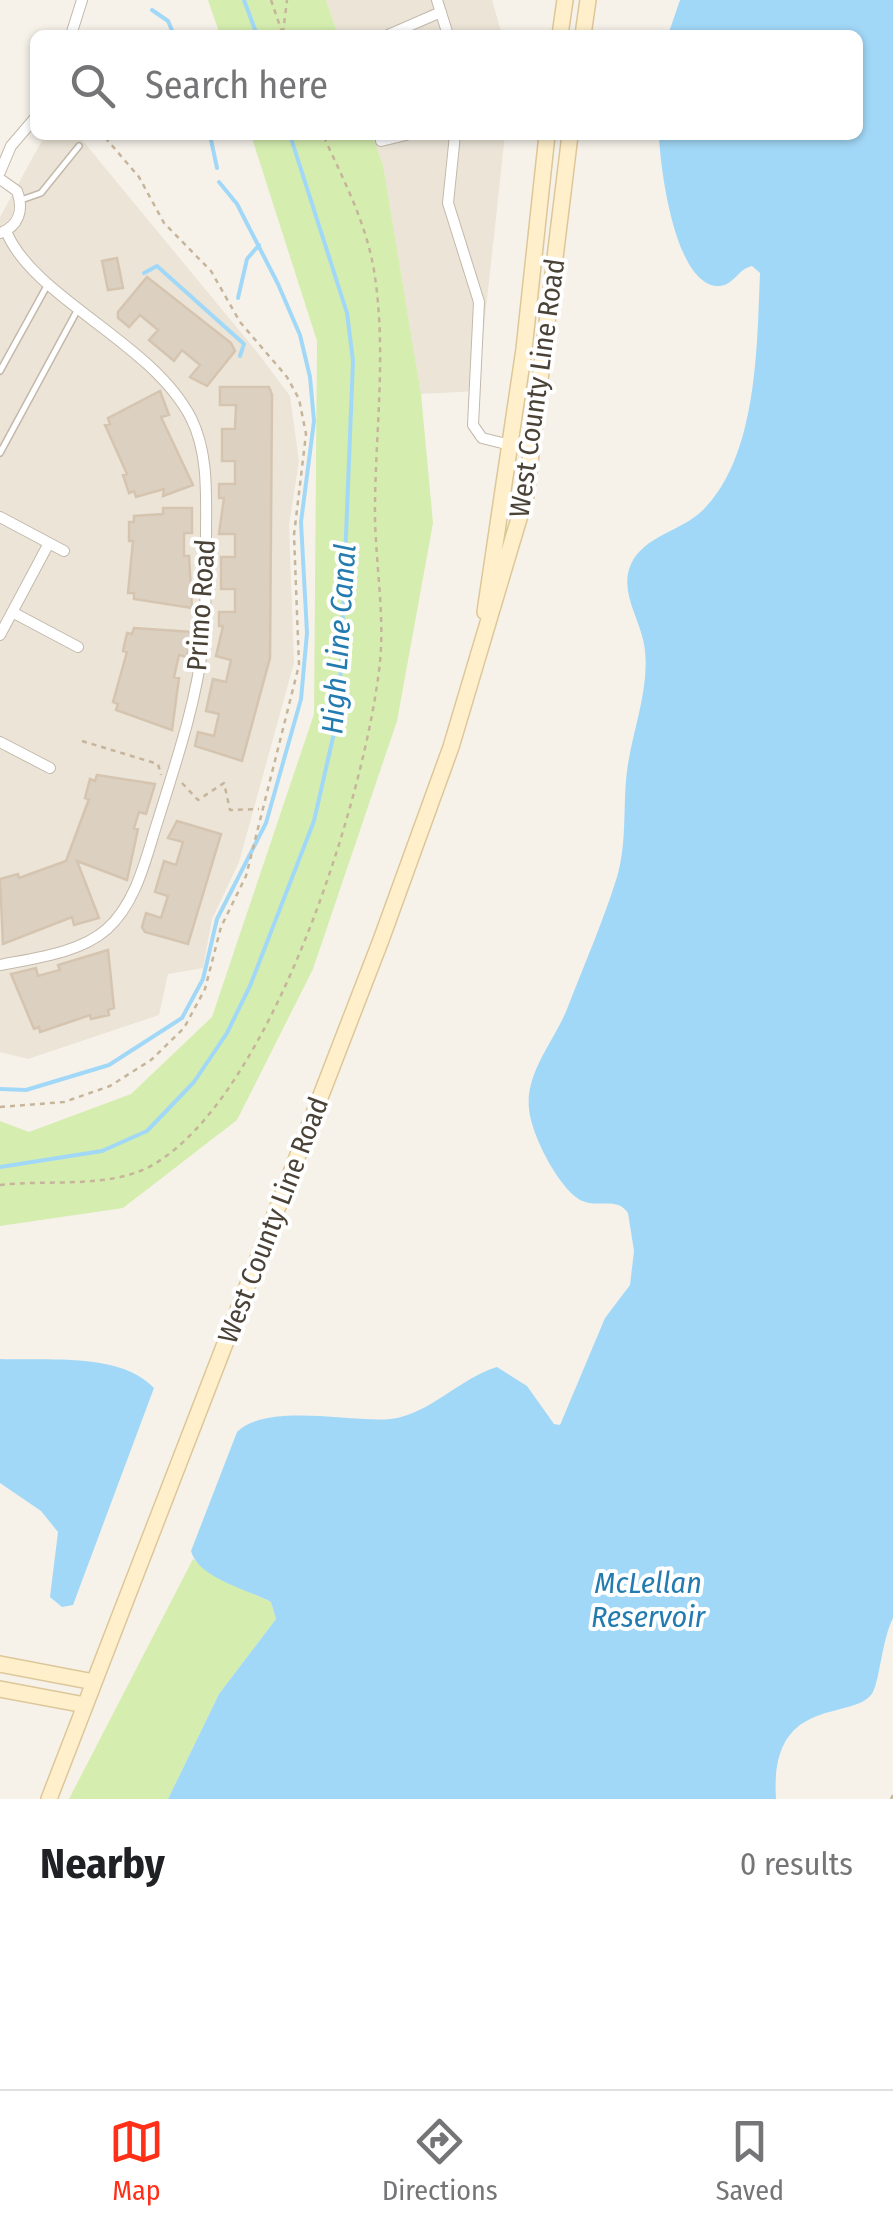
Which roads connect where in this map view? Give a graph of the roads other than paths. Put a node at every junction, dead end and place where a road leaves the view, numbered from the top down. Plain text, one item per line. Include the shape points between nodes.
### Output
1 (82, 0) edge
2 (437, 0) edge
3 (565, 0) edge
4 (588, 0) edge
5 (442, 12) junction
6 (73, 30) edge
7 (400, 30) edge
8 (447, 30) edge
9 (561, 30) edge
10 (584, 30) edge
11 (30, 124) edge
12 (388, 140) edge
13 (454, 140) edge
14 (546, 140) edge
15 (569, 140) edge
16 (381, 142) dead end
17 (79, 146) dead end
18 (0, 175) edge
19 (21, 200) junction
20 (3, 232) edge
21 (49, 282) junction
22 (79, 306) junction
23 (0, 371) edge
24 (510, 445) junction
25 (0, 454) edge
26 (0, 517) edge
27 (49, 543) junction
28 (64, 551) dead end
29 (12, 612) junction
30 (0, 635) edge
31 (483, 636) junction
32 (78, 647) dead end
33 (0, 742) edge
34 (50, 768) dead end
35 (0, 965) edge
36 (0, 1664) edge
37 (94, 1682) junction
38 (0, 1689) edge
39 (85, 1705) junction
40 (49, 1799) edge

1 - 6 street
2 - 5 street
3 - 9 main road
4 - 10 main road
5 - 7 street
5 - 8 street
11 - 18 street via 11,146
12 - 16 street
13 - 24 street via 448,203 479,302 473,425 486,440
14 - 24 main road, West County Line Road
15 - 31 main road, West County Line Road via 526,494
17 - 19 lane via 41,193
18 - 19 street
19 - 20 street via 18,218
20 - 21 street, Primo Road
21 - 22 street, Primo Road
21 - 23 lane
22 - 25 lane
22 - 35 street, Primo Road via 163,378 195,428 206,492 203,639 180,750 142,869 120,914 85,944
24 - 31 main road, West County Line Road
26 - 27 street
27 - 28 street
27 - 29 street
29 - 30 street
29 - 32 street
31 - 37 main road, West County Line Road via 381,940
33 - 34 street
36 - 37 main road
37 - 39 main road, West County Line Road
38 - 39 main road
39 - 40 main road, West County Line Road

